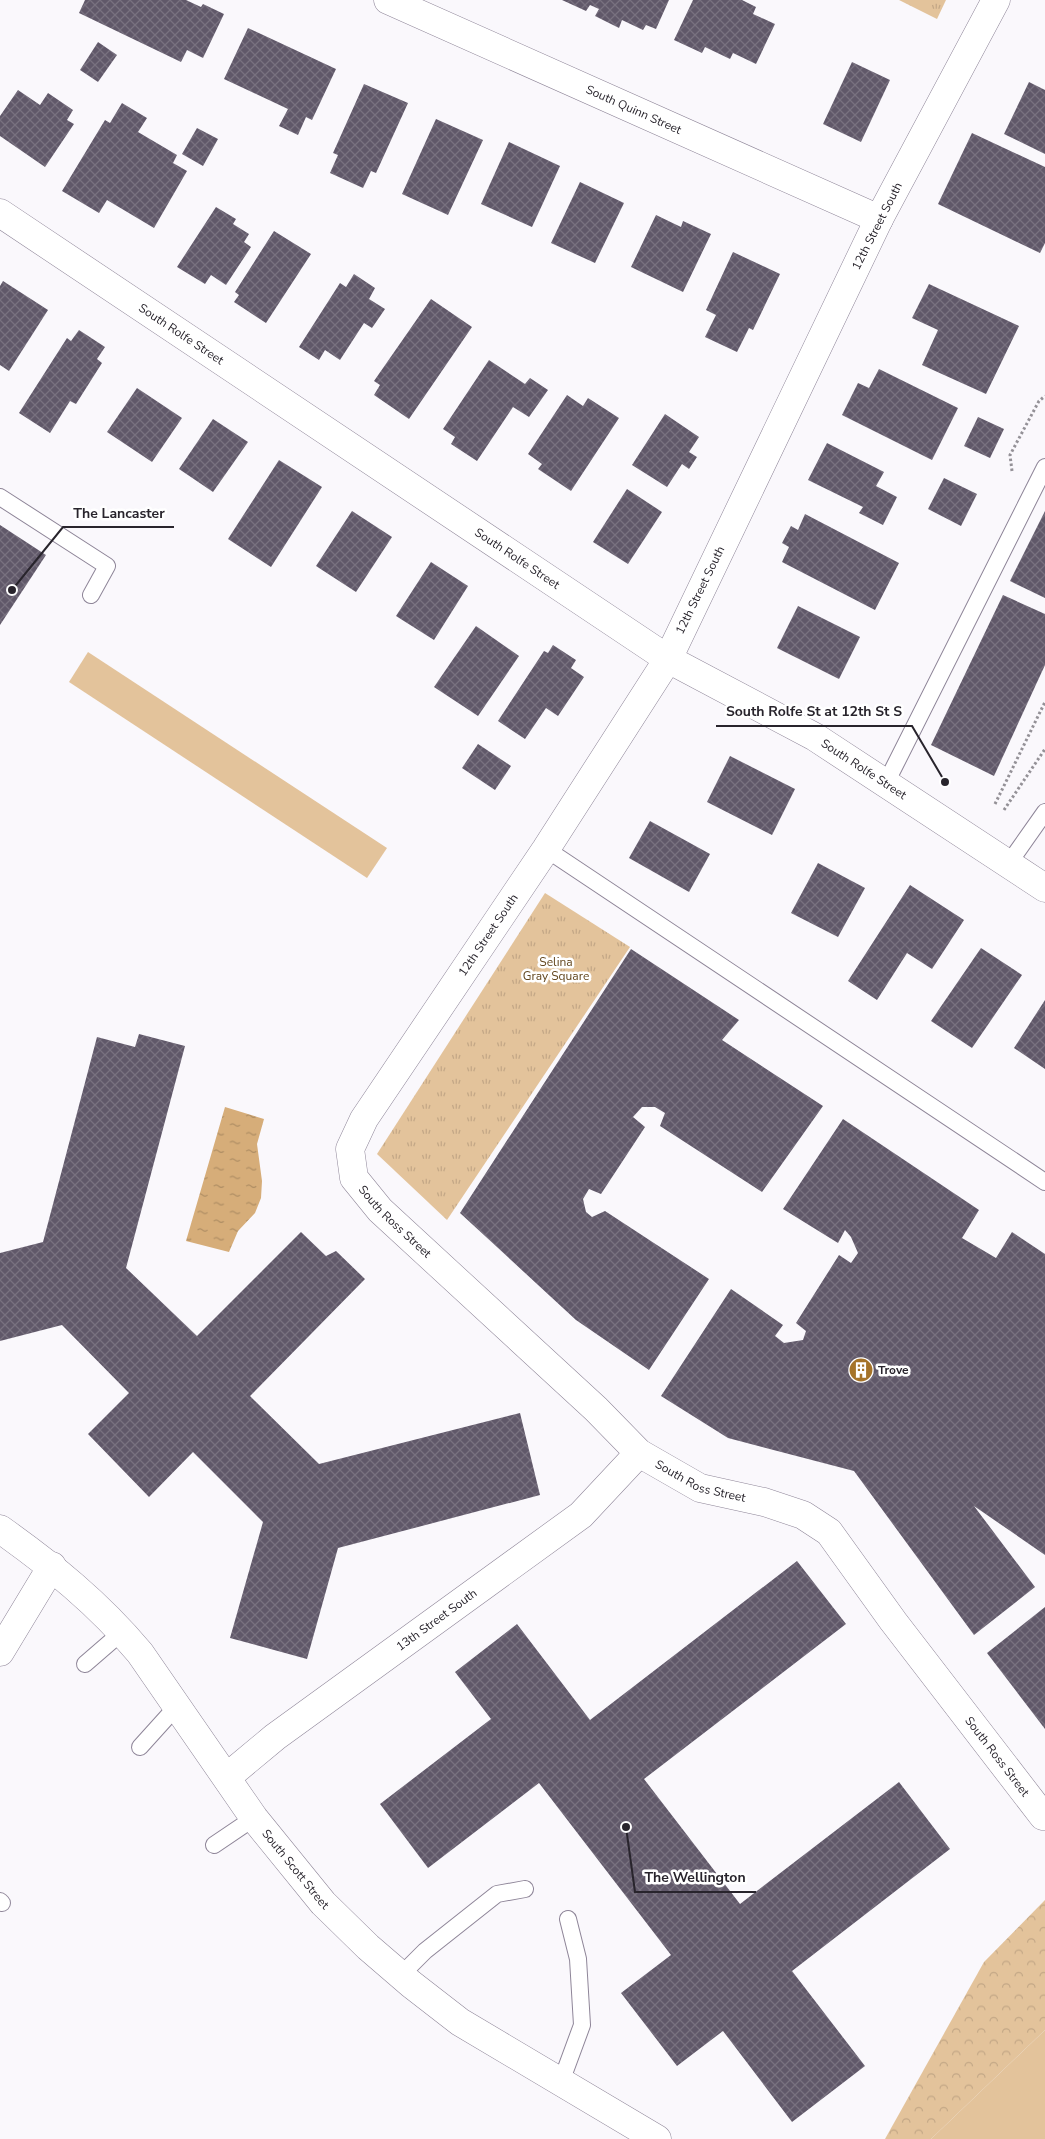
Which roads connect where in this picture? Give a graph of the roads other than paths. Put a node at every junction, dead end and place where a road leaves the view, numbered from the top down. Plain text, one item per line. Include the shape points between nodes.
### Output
1 (388, 0) edge
2 (996, 0) edge
3 (0, 213) edge
4 (879, 219) junction
5 (1045, 467) edge
6 (0, 497) edge
7 (91, 595) dead end
8 (668, 659) junction
9 (886, 783) junction
10 (1045, 812) edge
11 (546, 849) junction
12 (1009, 863) junction
13 (1045, 888) edge
14 (350, 1149) joint
15 (1045, 1182) edge
16 (639, 1453) junction
17 (0, 1529) edge
18 (52, 1566) junction
19 (122, 1632) junction
20 (0, 1652) edge
21 (85, 1664) dead end
22 (177, 1706) junction
23 (140, 1747) dead end
24 (227, 1777) junction
25 (1042, 1816) dead end
26 (254, 1818) junction
27 (214, 1845) dead end
28 (525, 1889) dead end
29 (568, 1919) dead end
30 (401, 1975) junction
31 (561, 2082) junction
32 (657, 2139) edge

1 - 4 street, South Quinn Street
2 - 4 street, 12th Street South
3 - 8 street, South Rolfe Street
4 - 8 street, 12th Street South
5 - 9 lane
6 - 7 lane via 107,566
8 - 9 street, South Rolfe Street via 815,737
8 - 11 street, 12th Street South
9 - 12 street, South Rolfe Street
10 - 12 lane
11 - 14 street, 12th Street South via 364,1118
11 - 15 lane
12 - 13 street, South Rolfe Street
14 - 16 street, South Ross Street via 354,1178 380,1210 596,1409
16 - 24 street, 13th Street South via 581,1515 275,1737
16 - 25 street, South Ross Street via 700,1488 764,1502 803,1515 829,1532 892,1621
17 - 18 street, South Scott Street
18 - 19 street, South Scott Street
18 - 20 street
19 - 21 lane
19 - 22 street, South Scott Street via 140,1652
22 - 23 lane
22 - 24 street, South Scott Street
24 - 26 street, South Scott Street
26 - 27 lane
26 - 30 street, South Scott Street via 323,1903
28 - 30 lane via 497,1894 425,1951
29 - 31 lane via 578,1959 582,2025
30 - 31 street, South Scott Street via 460,2022
31 - 32 street, South Scott Street

